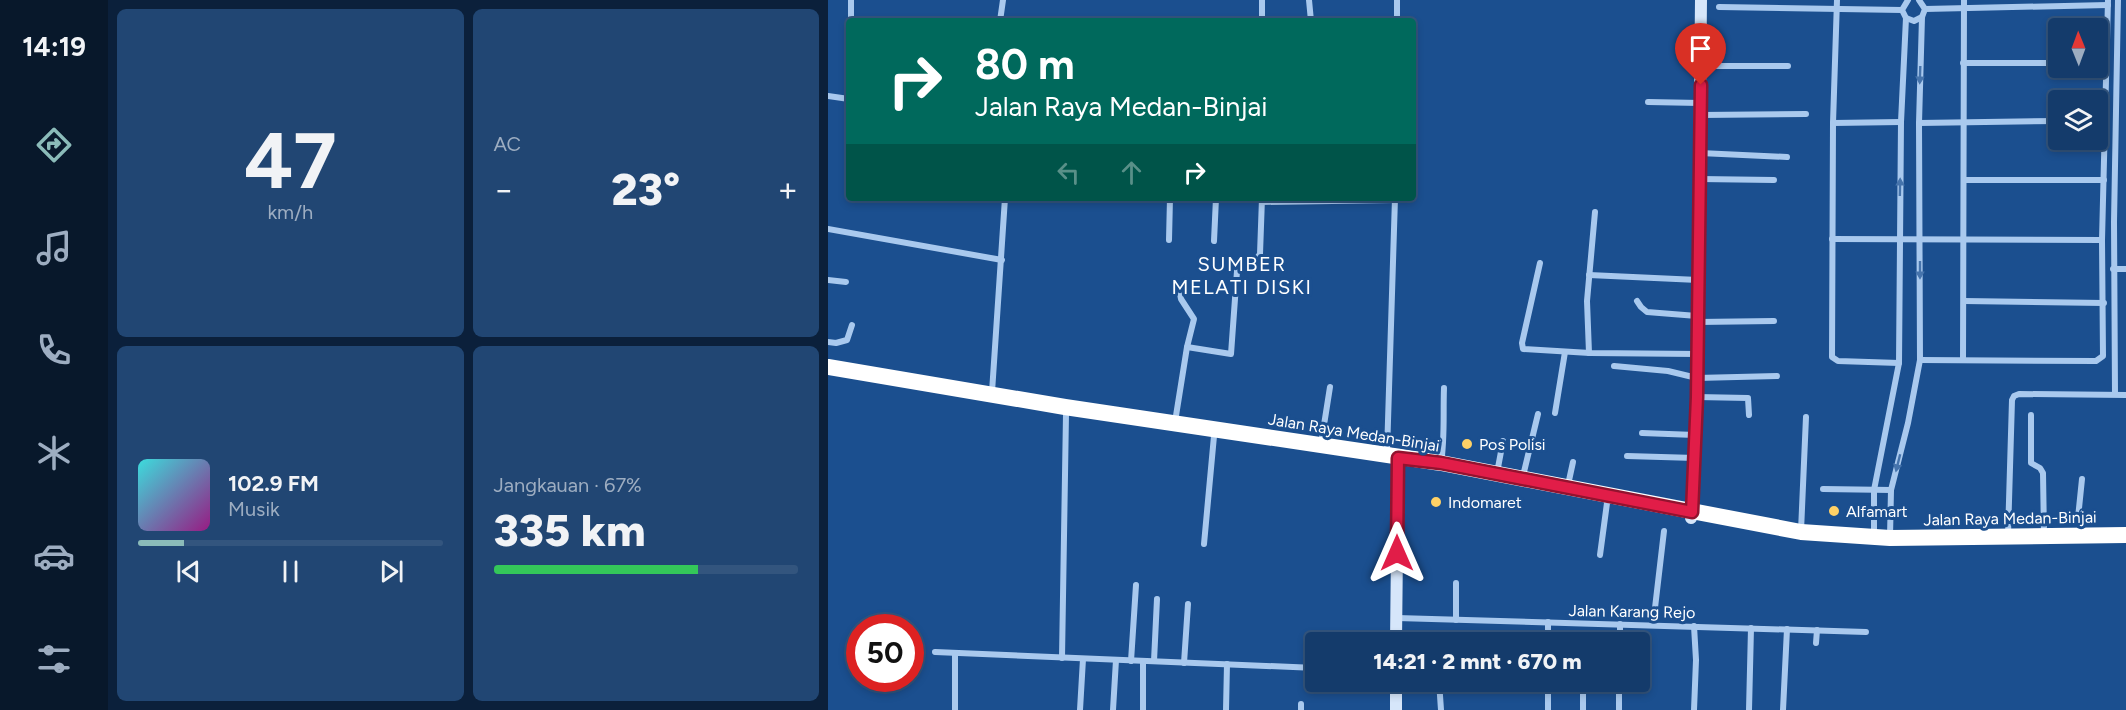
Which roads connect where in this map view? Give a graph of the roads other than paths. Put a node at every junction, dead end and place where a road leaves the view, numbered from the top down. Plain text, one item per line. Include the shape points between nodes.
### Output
1 (851, 0) edge
2 (1003, 0) edge
3 (1262, 0) edge
4 (1310, 0) edge
5 (1398, 0) edge
6 (1701, 0) edge
7 (1837, 0) edge
8 (1920, 0) edge
9 (1964, 0) edge
10 (1906, 1) edge
11 (2108, 2) edge
12 (2118, 3) edge
13 (1719, 7) dead end
14 (1964, 8) junction
15 (2126, 8) edge
16 (1925, 9) junction
17 (1837, 10) junction
18 (1902, 10) junction
19 (1922, 17) junction
20 (851, 18) edge
21 (1000, 18) edge
22 (1262, 18) edge
23 (1311, 18) edge
24 (1397, 18) edge
25 (1906, 18) junction
26 (2108, 18) edge
27 (2117, 52) junction
28 (2126, 52) edge
29 (1963, 63) junction
30 (2048, 63) edge
31 (1701, 66) junction
32 (1788, 66) dead end
33 (828, 96) edge
34 (846, 99) edge
35 (1648, 102) dead end
36 (1700, 109) junction
37 (1806, 114) dead end
38 (2048, 121) edge
39 (1901, 122) junction
40 (1833, 123) junction
41 (1918, 123) junction
42 (1963, 123) junction
43 (2105, 150) edge
44 (1700, 153) junction
45 (1787, 157) dead end
46 (1700, 179) junction
47 (1774, 180) dead end
48 (1964, 180) junction
49 (2104, 180) junction
50 (1005, 201) edge
51 (1170, 201) edge
52 (1216, 201) edge
53 (1262, 201) edge
54 (1395, 201) edge
55 (1595, 212) dead end
56 (828, 229) edge
57 (1832, 239) junction
58 (1899, 239) junction
59 (1169, 240) dead end
60 (1920, 240) junction
61 (1962, 240) junction
62 (2102, 240) junction
63 (1214, 241) dead end
64 (1002, 260) junction
65 (1540, 263) dead end
66 (2113, 269) junction
67 (2126, 269) edge
68 (1589, 275) junction
69 (828, 280) edge
70 (1699, 280) junction
71 (846, 282) dead end
72 (1179, 289) dead end
73 (1637, 301) dead end
74 (1964, 301) junction
75 (2104, 303) junction
76 (1698, 319) junction
77 (1774, 321) dead end
78 (852, 325) dead end
79 (828, 342) edge
80 (1187, 347) junction
81 (1565, 352) junction
82 (1589, 353) junction
83 (1697, 354) junction
84 (1920, 360) junction
85 (1963, 360) junction
86 (1899, 363) junction
87 (1614, 366) dead end
88 (828, 367) edge
89 (828, 374) edge
90 (1777, 376) dead end
91 (1697, 378) junction
92 (1330, 387) dead end
93 (1444, 388) dead end
94 (992, 393) junction
95 (2115, 394) junction
96 (2126, 395) edge
97 (1697, 397) junction
98 (1555, 413) dead end
99 (1066, 414) junction
100 (1538, 414) dead end
101 (1749, 414) dead end
102 (2031, 415) dead end
103 (1806, 417) dead end
104 (1175, 422) junction
105 (1642, 433) dead end
106 (1696, 435) junction
107 (1214, 436) junction
108 (1503, 441) dead end
109 (1320, 445) junction
110 (1627, 456) dead end
111 (1695, 458) junction
112 (1392, 460) junction
113 (1573, 462) dead end
114 (1441, 463) junction
115 (1496, 474) junction
116 (2082, 479) dead end
117 (1522, 480) junction
118 (1568, 489) junction
119 (1823, 489) dead end
120 (1874, 490) junction
121 (1891, 490) junction
122 (1607, 503) junction
123 (1692, 516) junction
124 (2044, 518) junction
125 (1664, 531) dead end
126 (1801, 532) junction
127 (2126, 535) edge
128 (2008, 536) junction
129 (2044, 536) junction
130 (1882, 538) junction
131 (2126, 543) edge
132 (1204, 544) dead end
133 (1600, 555) dead end
134 (1456, 583) dead end
135 (1136, 585) dead end
136 (1157, 599) dead end
137 (1188, 604) dead end
138 (1397, 618) junction
139 (1456, 620) junction
140 (1548, 622) junction
141 (1620, 624) junction
142 (1653, 625) junction
143 (1694, 626) junction
144 (1751, 628) junction
145 (1787, 629) junction
146 (1817, 630) junction
147 (1396, 632) edge
148 (1548, 632) edge
149 (1620, 632) edge
150 (1866, 632) dead end
151 (1816, 643) dead end
152 (935, 652) dead end
153 (955, 653) junction
154 (1062, 658) junction
155 (1083, 658) junction
156 (1116, 660) junction
157 (1131, 660) junction
158 (1143, 661) junction
159 (1154, 662) junction
160 (1184, 663) junction
161 (1227, 664) junction
162 (1305, 668) edge
163 (1396, 692) edge
164 (1440, 692) edge
165 (1548, 692) edge
166 (1583, 692) edge
167 (1619, 692) edge
168 (955, 710) edge
169 (1080, 710) edge
170 (1113, 710) edge
171 (1143, 710) edge
172 (1226, 710) edge
173 (1396, 710) edge
174 (1441, 710) edge
175 (1548, 710) edge
176 (1582, 710) edge
177 (1619, 710) edge
178 (1694, 710) edge
179 (1749, 710) edge
180 (1783, 710) edge

1 - 20 street
2 - 21 street
3 - 22 street
4 - 23 street
5 - 24 street
6 - 31 main road
7 - 17 street
8 - 16 street
9 - 14 street
10 - 18 street
11 - 14 street
11 - 26 street
12 - 15 street
12 - 27 street
13 - 17 street
14 - 16 street
14 - 29 street
16 - 19 street
17 - 18 street
17 - 40 street
18 - 25 street
19 - 25 street via 1914,21
19 -> 41 street
25 - 39 street
27 - 28 street
27 - 66 street
29 - 30 street
29 - 42 street
31 - 32 street
31 - 36 main road
33 - 34 street
35 - 36 street
36 - 37 street
36 - 44 main road
38 - 42 street
39 - 40 street
58 -> 39 street
40 - 57 street
41 - 42 street
41 - 60 street
42 - 48 street
43 - 49 street
44 - 45 street
44 - 46 main road
46 - 47 street
46 - 70 main road
48 - 49 street
48 - 61 street
49 - 62 street
50 - 64 street
51 - 59 street
52 - 63 street
53 - 80 street via 1260,254 1241,262 1237,271 1231,354
54 - 112 street
55 - 68 street
56 - 64 street
57 - 58 street
57 - 86 street via 1832,358
58 - 60 street
58 - 86 street
60 - 61 street
60 -> 84 street
61 - 62 street
61 - 74 street
62 - 75 street
64 - 94 street
65 - 81 street via 1521,348
66 - 67 street
66 - 95 street
68 - 70 street
68 - 82 street
69 - 71 street
70 - 76 main road
72 - 80 street via 1194,319
73 - 76 street via 1647,312
74 - 75 street
74 - 85 street
75 - 85 street via 2103,354 2098,360
76 - 77 street
76 - 83 main road
78 - 79 street via 847,340
80 - 104 street
81 - 82 street
81 - 98 street
82 - 83 street
83 - 91 main road
84 - 85 street
84 -> 121 street
86 - 120 street
87 - 91 street
88 - 94 highway, Jalan Raya Medan-Binjai
89 - 99 highway, Jalan Raya Medan-Binjai
90 - 91 street
91 - 97 main road
92 - 109 street
93 - 114 street via 1445,441
94 - 104 highway, Jalan Raya Medan-Binjai
95 - 96 street
95 - 128 street via 2019,393 2013,398
97 - 101 street via 1748,398
97 - 106 main road
99 - 107 highway, Jalan Raya Medan-Binjai
99 - 154 street
100 - 117 street
102 - 124 street via 2031,463 2043,473
103 - 126 street
104 - 109 highway, Jalan Raya Medan-Binjai
105 - 106 street
106 - 111 main road
107 - 112 highway, Jalan Raya Medan-Binjai
107 - 132 street
108 - 115 street
109 - 112 highway, Jalan Raya Medan-Binjai
110 - 111 street
111 - 123 main road
112 - 114 highway, Jalan Raya Medan-Binjai
112 - 122 highway, Jalan Raya Medan-Binjai
112 - 138 main road
113 - 118 street
114 - 115 highway, Jalan Raya Medan-Binjai
115 - 117 highway, Jalan Raya Medan-Binjai
116 - 124 street via 2079,518
117 - 118 highway, Jalan Raya Medan-Binjai
118 - 123 highway, Jalan Raya Medan-Binjai
119 - 120 street
120 - 121 street
120 - 130 street
121 - 130 street
122 - 123 highway, Jalan Raya Medan-Binjai
122 - 133 street
123 - 126 highway, Jalan Raya Medan-Binjai
123 - 131 highway, Jalan Raya Medan-Binjai via 1800,539 1890,545
124 - 129 street
125 - 142 street
126 - 130 highway, Jalan Raya Medan-Binjai
127 - 129 highway, Jalan Raya Medan-Binjai
128 - 129 highway, Jalan Raya Medan-Binjai
128 - 130 highway, Jalan Raya Medan-Binjai
134 - 139 street
135 - 157 street
136 - 159 street
137 - 160 street
138 - 139 street, Jalan Karang Rejo
138 - 147 main road
139 - 140 street, Jalan Karang Rejo
140 - 141 street, Jalan Karang Rejo
140 - 148 street
141 - 142 street, Jalan Karang Rejo
141 - 149 street
142 - 143 street, Jalan Karang Rejo
143 - 144 street, Jalan Karang Rejo
143 - 178 street
144 - 145 street, Jalan Karang Rejo
144 - 179 street
145 - 146 street, Jalan Karang Rejo
145 - 180 street
146 - 150 street, Jalan Karang Rejo
146 - 151 street
152 - 153 street
153 - 154 street
153 - 168 street
154 - 155 street
155 - 156 street
155 - 169 street
156 - 157 street
156 - 170 street
157 - 158 street
158 - 159 street
158 - 171 street
159 - 160 street
160 - 161 street
161 - 162 street
161 - 172 street
163 - 173 main road
164 - 174 street
165 - 175 street
166 - 176 street
167 - 177 street

